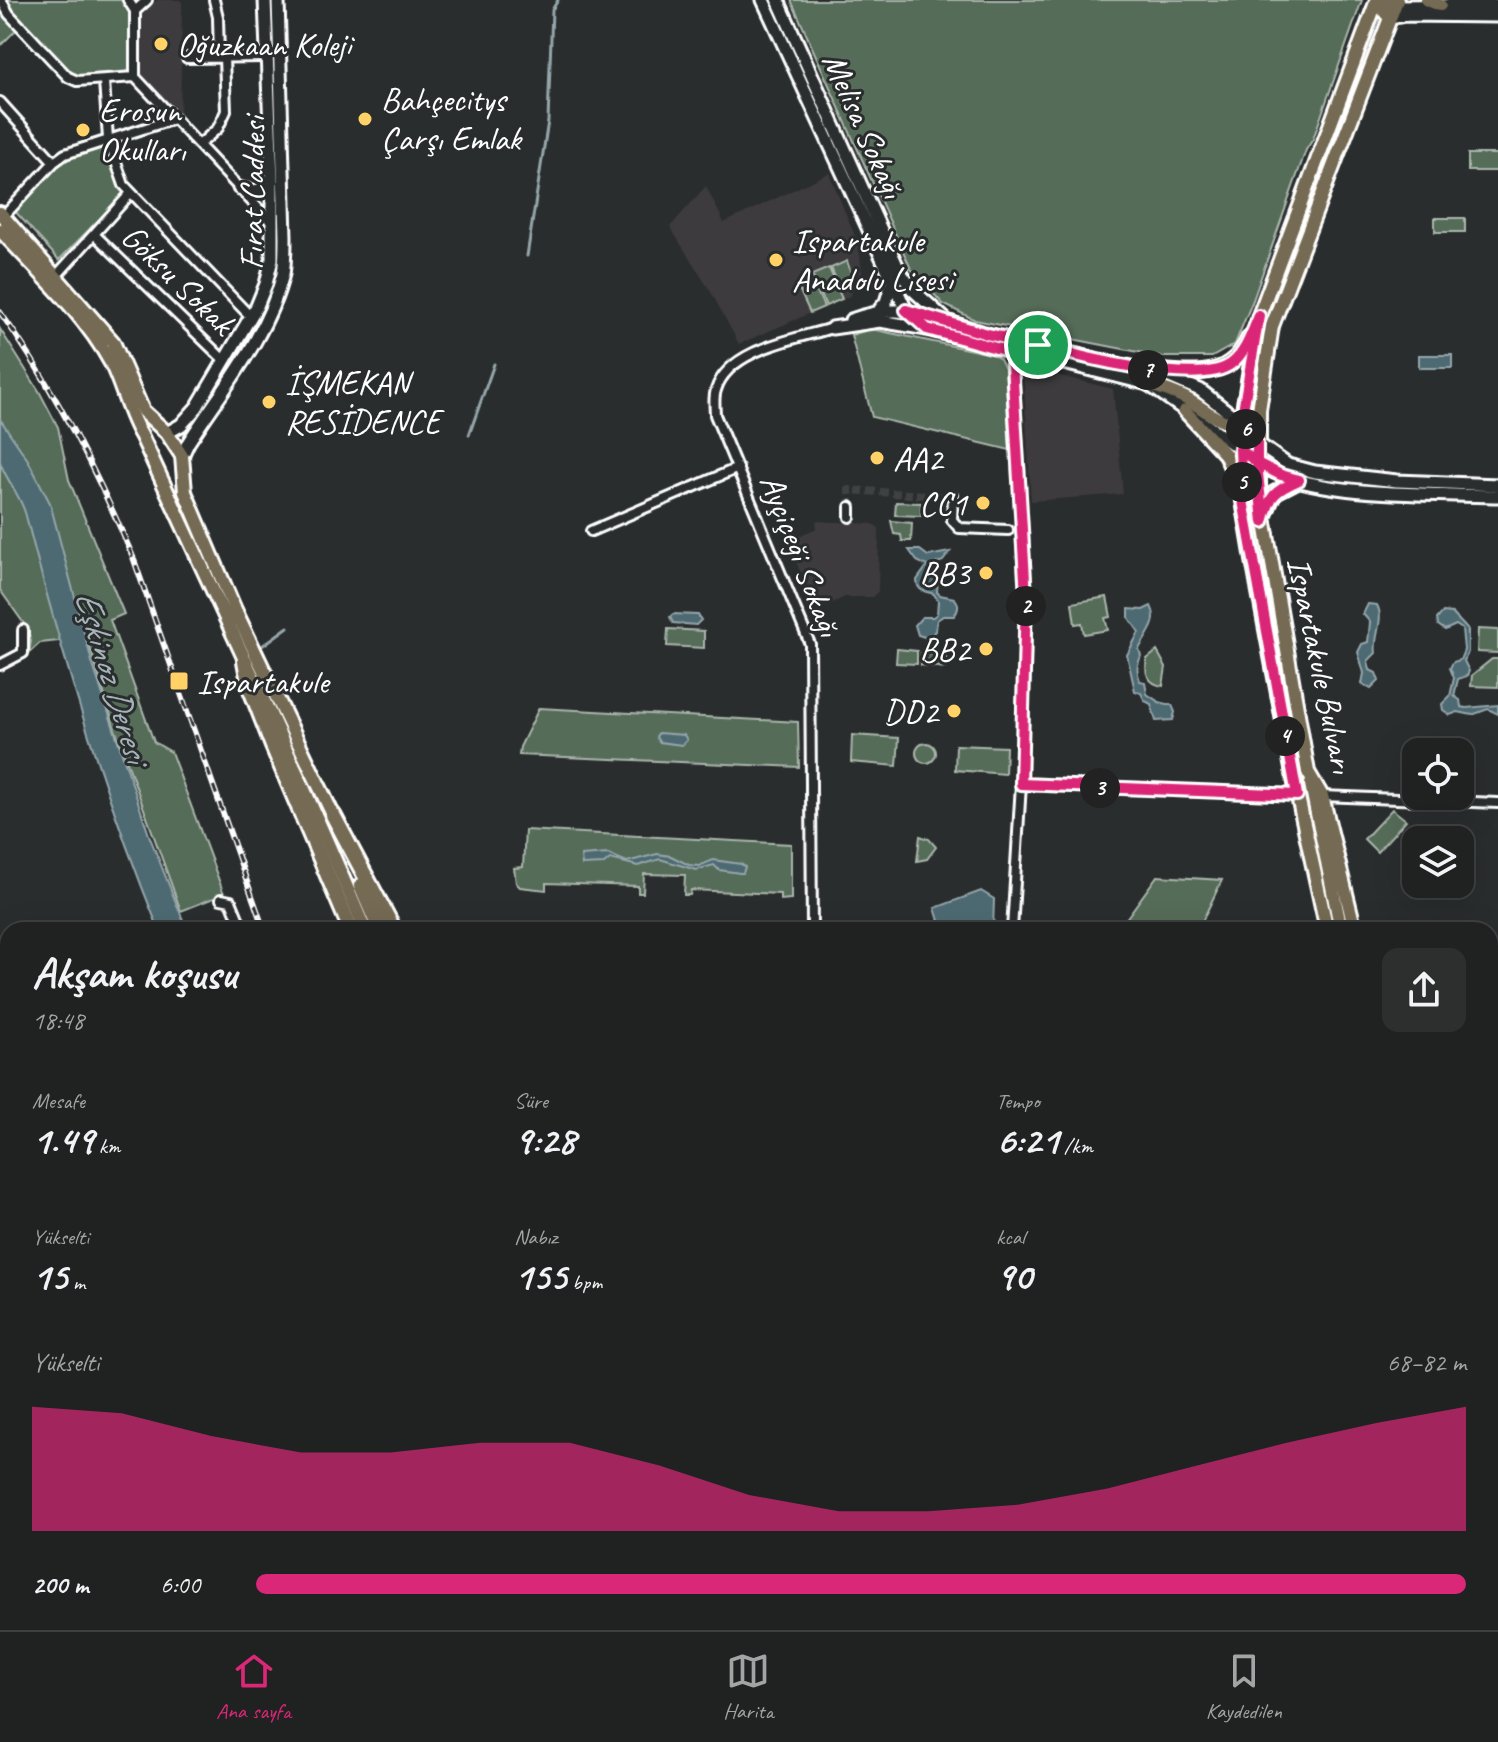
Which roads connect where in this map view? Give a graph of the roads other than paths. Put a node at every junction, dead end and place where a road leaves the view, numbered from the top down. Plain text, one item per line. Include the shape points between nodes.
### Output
1 (1, 0) edge
2 (128, 0) edge
3 (147, 0) edge
4 (214, 0) edge
5 (259, 0) edge
6 (265, 0) edge
7 (278, 0) edge
8 (763, 0) edge
9 (778, 0) edge
10 (1427, 0) edge
11 (1440, 5) junction
12 (1498, 5) edge
13 (1386, 6) edge
14 (135, 11) junction
15 (1498, 16) edge
16 (266, 20) junction
17 (222, 57) junction
18 (268, 57) junction
19 (187, 58) dead end
20 (135, 77) junction
21 (104, 81) junction
22 (0, 102) edge
23 (174, 119) junction
24 (108, 139) junction
25 (199, 145) junction
26 (54, 162) junction
27 (272, 180) junction
28 (239, 188) junction
29 (131, 193) junction
30 (2, 215) edge
31 (272, 223) junction
32 (0, 230) edge
33 (94, 234) junction
34 (285, 237) junction
35 (57, 275) junction
36 (892, 282) junction
37 (880, 309) junction
38 (906, 310) junction
39 (250, 316) junction
40 (1259, 316) junction
41 (947, 321) junction
42 (832, 328) junction
43 (927, 329) junction
44 (1018, 354) junction
45 (225, 361) junction
46 (1146, 370) junction
47 (1148, 384) junction
48 (1259, 410) junction
49 (1185, 411) junction
50 (1241, 422) junction
51 (167, 433) junction
52 (1257, 443) junction
53 (1240, 449) junction
54 (148, 451) junction
55 (182, 456) junction
56 (1257, 463) junction
57 (738, 468) junction
58 (182, 471) junction
59 (1299, 480) junction
60 (163, 482) junction
61 (1498, 485) edge
62 (1242, 495) junction
63 (1498, 496) edge
64 (953, 497) dead end
65 (850, 507) dead end
66 (850, 517) dead end
67 (1263, 522) junction
68 (1008, 530) dead end
69 (591, 531) dead end
70 (23, 630) dead end
71 (245, 661) junction
72 (0, 665) edge
73 (1308, 772) junction
74 (1021, 784) junction
75 (1297, 795) junction
76 (1322, 796) junction
77 (1498, 803) edge
78 (333, 815) junction
79 (221, 899) dead end
80 (240, 922) edge
81 (348, 922) edge
82 (362, 922) edge
83 (376, 922) edge
84 (390, 922) edge
85 (812, 922) edge
86 (1012, 922) edge
87 (1325, 922) edge
88 (1339, 922) edge
89 (1353, 922) edge

1 - 21 street via 68,77
2 - 14 street
3 - 14 street
4 - 17 street
5 - 16 street
6 - 16 street, Fırat Caddesi
7 - 34 street, Fırat Caddesi
8 - 36 street, Melisa Sokağı
9 - 41 street, Melisa Sokağı via 899,270
10 - 11 main road
11 - 12 street
11 - 13 street
13 - 15 street via 1405,15
13 - 40 main road, Ispartakule Bulvarı
13 - 48 main road, Ispartakule Bulvarı via 1272,326
14 - 20 street
16 - 18 street, Fırat Caddesi
17 - 18 street
17 - 19 street
17 - 25 street via 226,111 218,128
18 - 27 street, Fırat Caddesi
20 - 21 street
20 - 23 street
21 - 24 street
22 - 26 street
23 - 24 street
23 - 25 street
24 - 26 street
24 - 29 street
25 - 28 street
26 - 30 street
27 - 28 street via 258,191
27 - 31 street, Fırat Caddesi
28 - 31 street
29 - 33 street
29 - 39 street
30 - 35 main road
31 - 34 street
31 - 39 street, Fırat Caddesi via 272,259
32 - 54 main road via 98,342
33 - 35 street
33 - 45 street, Göksu Sokak
34 - 55 street, Fırat Caddesi via 283,271 268,315
35 - 51 main road via 113,342 143,411
36 - 37 street
36 - 38 street, Melisa Sokağı
37 - 38 street, Ayçiçeği Sokağı
37 - 42 street, Ayçiçeği Sokağı
38 - 41 street, Ayçiçeği Sokağı
38 - 43 street
39 - 45 street, Fırat Caddesi
40 - 46 main road via 1242,353 1227,366
40 - 50 main road, Ispartakule Bulvarı
41 - 46 street, Melisa Sokağı
42 - 43 street, Ayçiçeği Sokağı via 880,321
42 - 57 street, Ayçiçeği Sokağı via 750,353 723,377 716,390 715,415
43 - 44 street
44 - 47 street
44 - 74 street via 1012,364 1026,596
45 - 51 street, Fırat Caddesi via 197,407
46 - 50 street, Melisa Sokağı via 1200,390
47 - 49 street
47 - 50 main road via 1189,400 1222,422
48 - 50 main road
48 - 52 main road, Ispartakule Bulvarı
49 - 53 street
49 - 62 main road via 1225,454
50 - 52 main road
50 - 53 main road, Ispartakule Bulvarı
51 - 54 main road
51 - 55 main road
52 - 56 main road, Ispartakule Bulvarı
52 - 61 street via 1288,465 1315,472
53 - 56 main road
53 - 62 main road, Ispartakule Bulvarı
54 - 60 main road
55 - 58 main road
56 - 59 street
56 - 67 main road, Ispartakule Bulvarı
57 - 69 street
57 - 85 street, Ayçiçeği Sokağı via 810,644
58 - 60 main road via 171,483
58 - 78 main road via 185,492 235,610
59 - 63 street via 1350,489
59 - 67 main road via 1274,493
60 - 71 main road
62 - 75 main road, Ispartakule Bulvarı
64 - 68 street via 952,520 959,528
65 - 66 street
67 - 73 main road, Ispartakule Bulvarı
70 - 72 street via 23,653
71 - 81 highway via 273,746
71 - 82 main road
73 - 76 main road, Ispartakule Bulvarı
73 - 88 main road
74 - 75 street
74 - 86 street
75 - 87 main road, Ispartakule Bulvarı
76 - 77 street
76 - 89 main road, Ispartakule Bulvarı
78 - 83 highway
78 - 84 highway
79 - 80 street via 231,901

